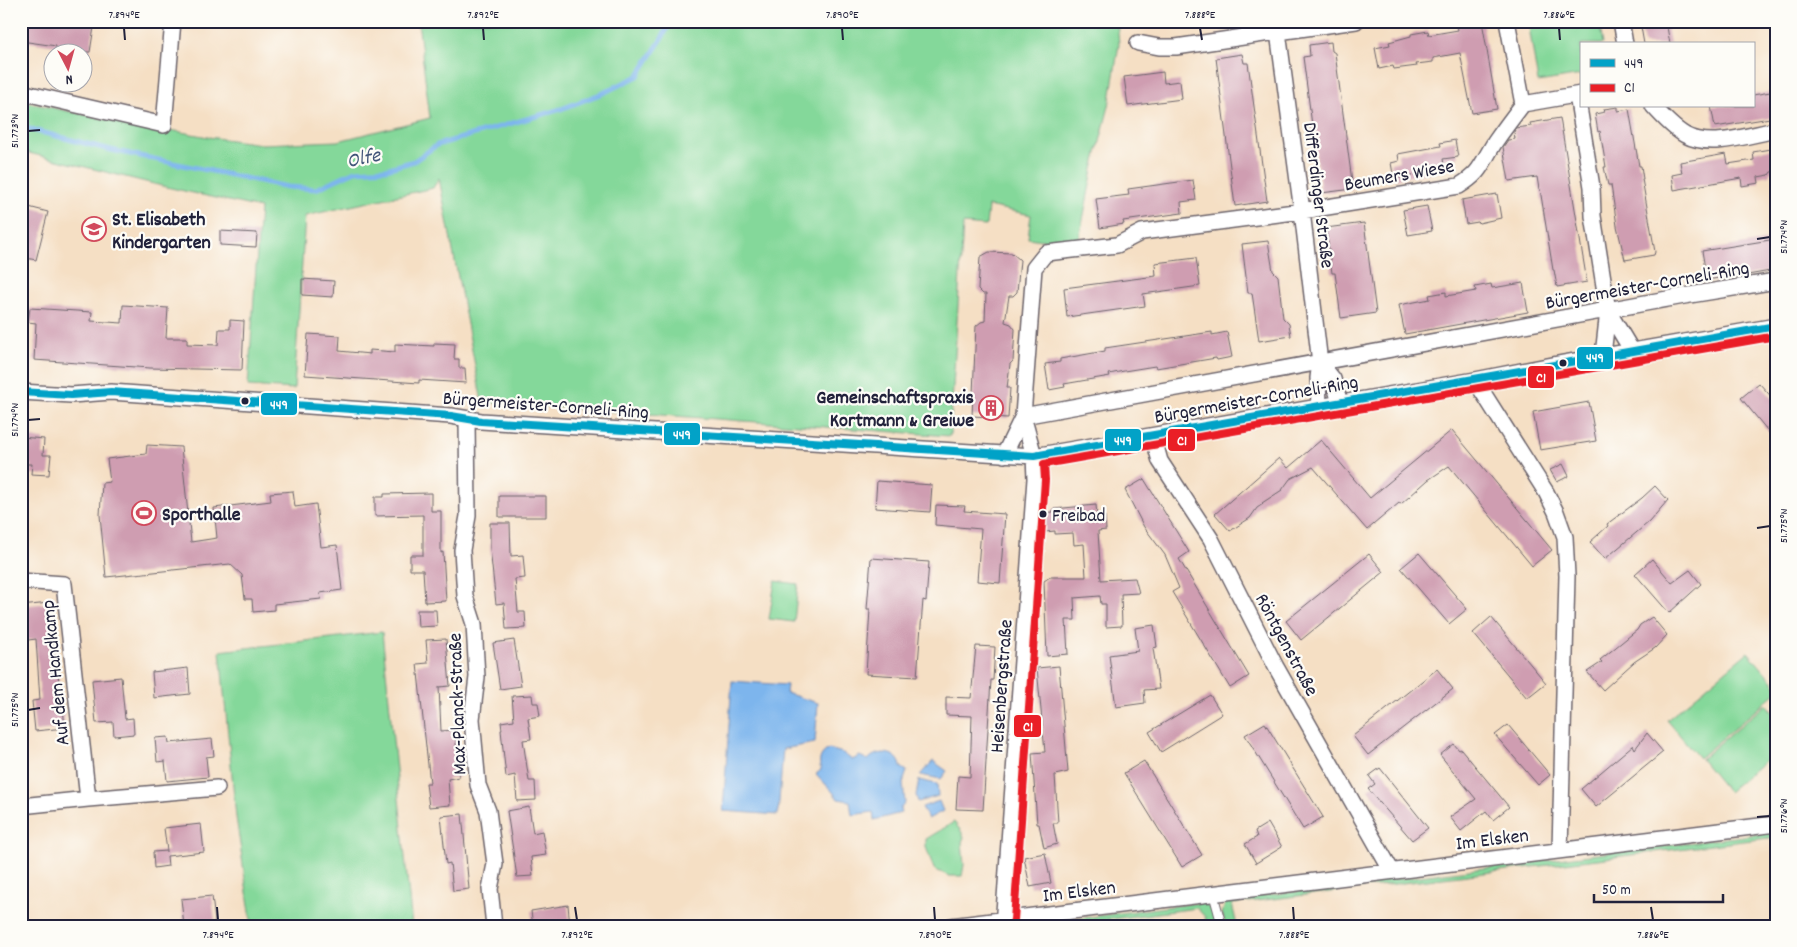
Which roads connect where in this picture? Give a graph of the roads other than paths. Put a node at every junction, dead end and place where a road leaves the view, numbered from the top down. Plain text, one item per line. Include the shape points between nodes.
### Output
1 (173, 21) edge
2 (1507, 21) edge
3 (1621, 21) edge
4 (1352, 22) edge
5 (1278, 32) junction
6 (1625, 42) edge
7 (1138, 43) dead end
8 (21, 92) edge
9 (1579, 94) edge
10 (1523, 104) junction
11 (1581, 108) edge
12 (1655, 108) edge
13 (1776, 130) edge
14 (1302, 211) junction
15 (1776, 282) edge
16 (1608, 311) junction
17 (1776, 326) edge
18 (1632, 351) junction
19 (1603, 355) junction
20 (1320, 363) junction
21 (1475, 380) junction
22 (21, 392) edge
23 (1340, 403) junction
24 (1320, 407) junction
25 (1023, 416) junction
26 (467, 419) junction
27 (1153, 436) junction
28 (1004, 455) junction
29 (1034, 456) junction
30 (21, 581) edge
31 (217, 788) dead end
32 (88, 799) junction
33 (21, 806) edge
34 (1776, 824) edge
35 (1560, 850) junction
36 (1391, 870) junction
37 (1213, 893) junction
38 (1004, 922) edge
39 (494, 926) edge
40 (951, 926) edge
41 (1222, 926) edge

1 - 8 street via 164,125
2 - 10 street
3 - 6 street
4 - 5 street
5 - 7 street via 1176,47
5 - 14 street, Differdinger Straße
9 - 10 street
10 - 14 street, Beumers Wiese via 1482,167 1473,178 1459,186
11 - 16 street
12 - 13 street via 1684,134 1697,140 1710,142
14 - 20 street, Differdinger Straße
14 - 25 street, Beumers Wiese via 1142,232 1117,246 1046,253 1034,268
15 - 16 street, Bürgermeister-Corneli-Ring
16 - 18 street
16 - 19 street
16 - 20 street, Bürgermeister-Corneli-Ring
17 - 18 street, Bürgermeister-Corneli-Ring
18 - 19 street, Bürgermeister-Corneli-Ring
19 - 21 street, Bürgermeister-Corneli-Ring
20 - 23 street, Differdinger Straße via 1333,379
20 - 24 street, Differdinger Straße
20 - 25 street, Bürgermeister-Corneli-Ring
21 - 23 street, Bürgermeister-Corneli-Ring
21 - 35 street via 1546,492 1565,538 1567,576
22 - 26 street, Bürgermeister-Corneli-Ring via 71,395 111,392
23 - 24 street, Bürgermeister-Corneli-Ring
24 - 27 street, Bürgermeister-Corneli-Ring
25 - 28 street
25 - 29 street, Heisenbergstraße
26 - 28 street, Bürgermeister-Corneli-Ring
26 - 39 street, Max-Planck-Straße via 468,516 462,550 465,596 474,624 477,677 472,719 478,785 488,811 495,864 490,889
27 - 29 street, Bürgermeister-Corneli-Ring
27 - 36 street, Röntgenstraße via 1160,461 1211,539 1276,667
28 - 29 street, Bürgermeister-Corneli-Ring
29 - 38 street, Heisenbergstraße
30 - 32 street, Auf dem Handkamp via 64,584
31 - 32 street
32 - 33 street
34 - 35 street, Im Elsken
35 - 36 street, Im Elsken
36 - 37 street, Im Elsken
37 - 38 street, Im Elsken
37 - 41 lane
38 - 40 street, Im Elsken

